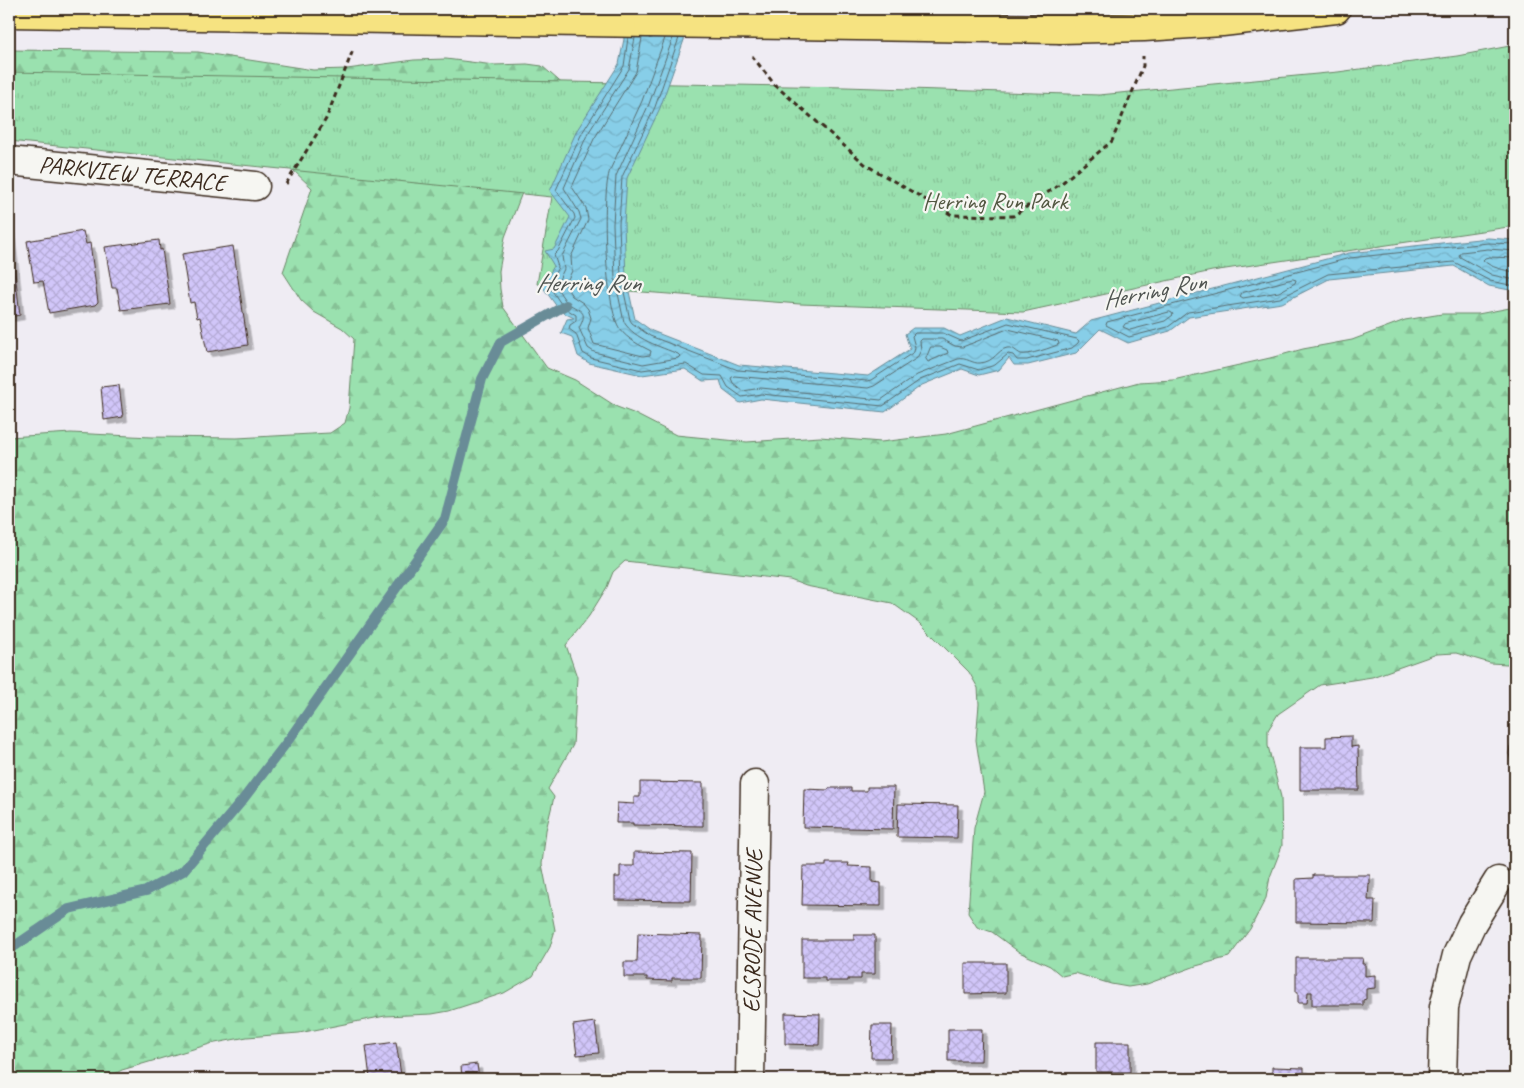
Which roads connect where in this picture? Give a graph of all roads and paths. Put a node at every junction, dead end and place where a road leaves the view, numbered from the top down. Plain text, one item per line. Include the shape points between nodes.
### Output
1 (1336, 9) edge
2 (9, 13) edge
3 (366, 18) junction
4 (1144, 27) junction
5 (750, 54) dead end
6 (9, 161) edge
7 (255, 186) joint
8 (755, 784) dead end
9 (1498, 881) dead end
10 (750, 1079) edge
11 (1442, 1079) edge

1 - 4 main road
2 - 3 main road
3 - 4 main road, bridge via 1061,29
3 - 7 path via 326,119 284,188
4 - 5 path via 1143,66 1112,141 1063,182 1013,216 952,214 866,165 775,85
6 - 7 street, PARKVIEW TERRACE
8 - 10 street, ELSRODE AVENUE
9 - 11 street via 1457,955 1444,1007

